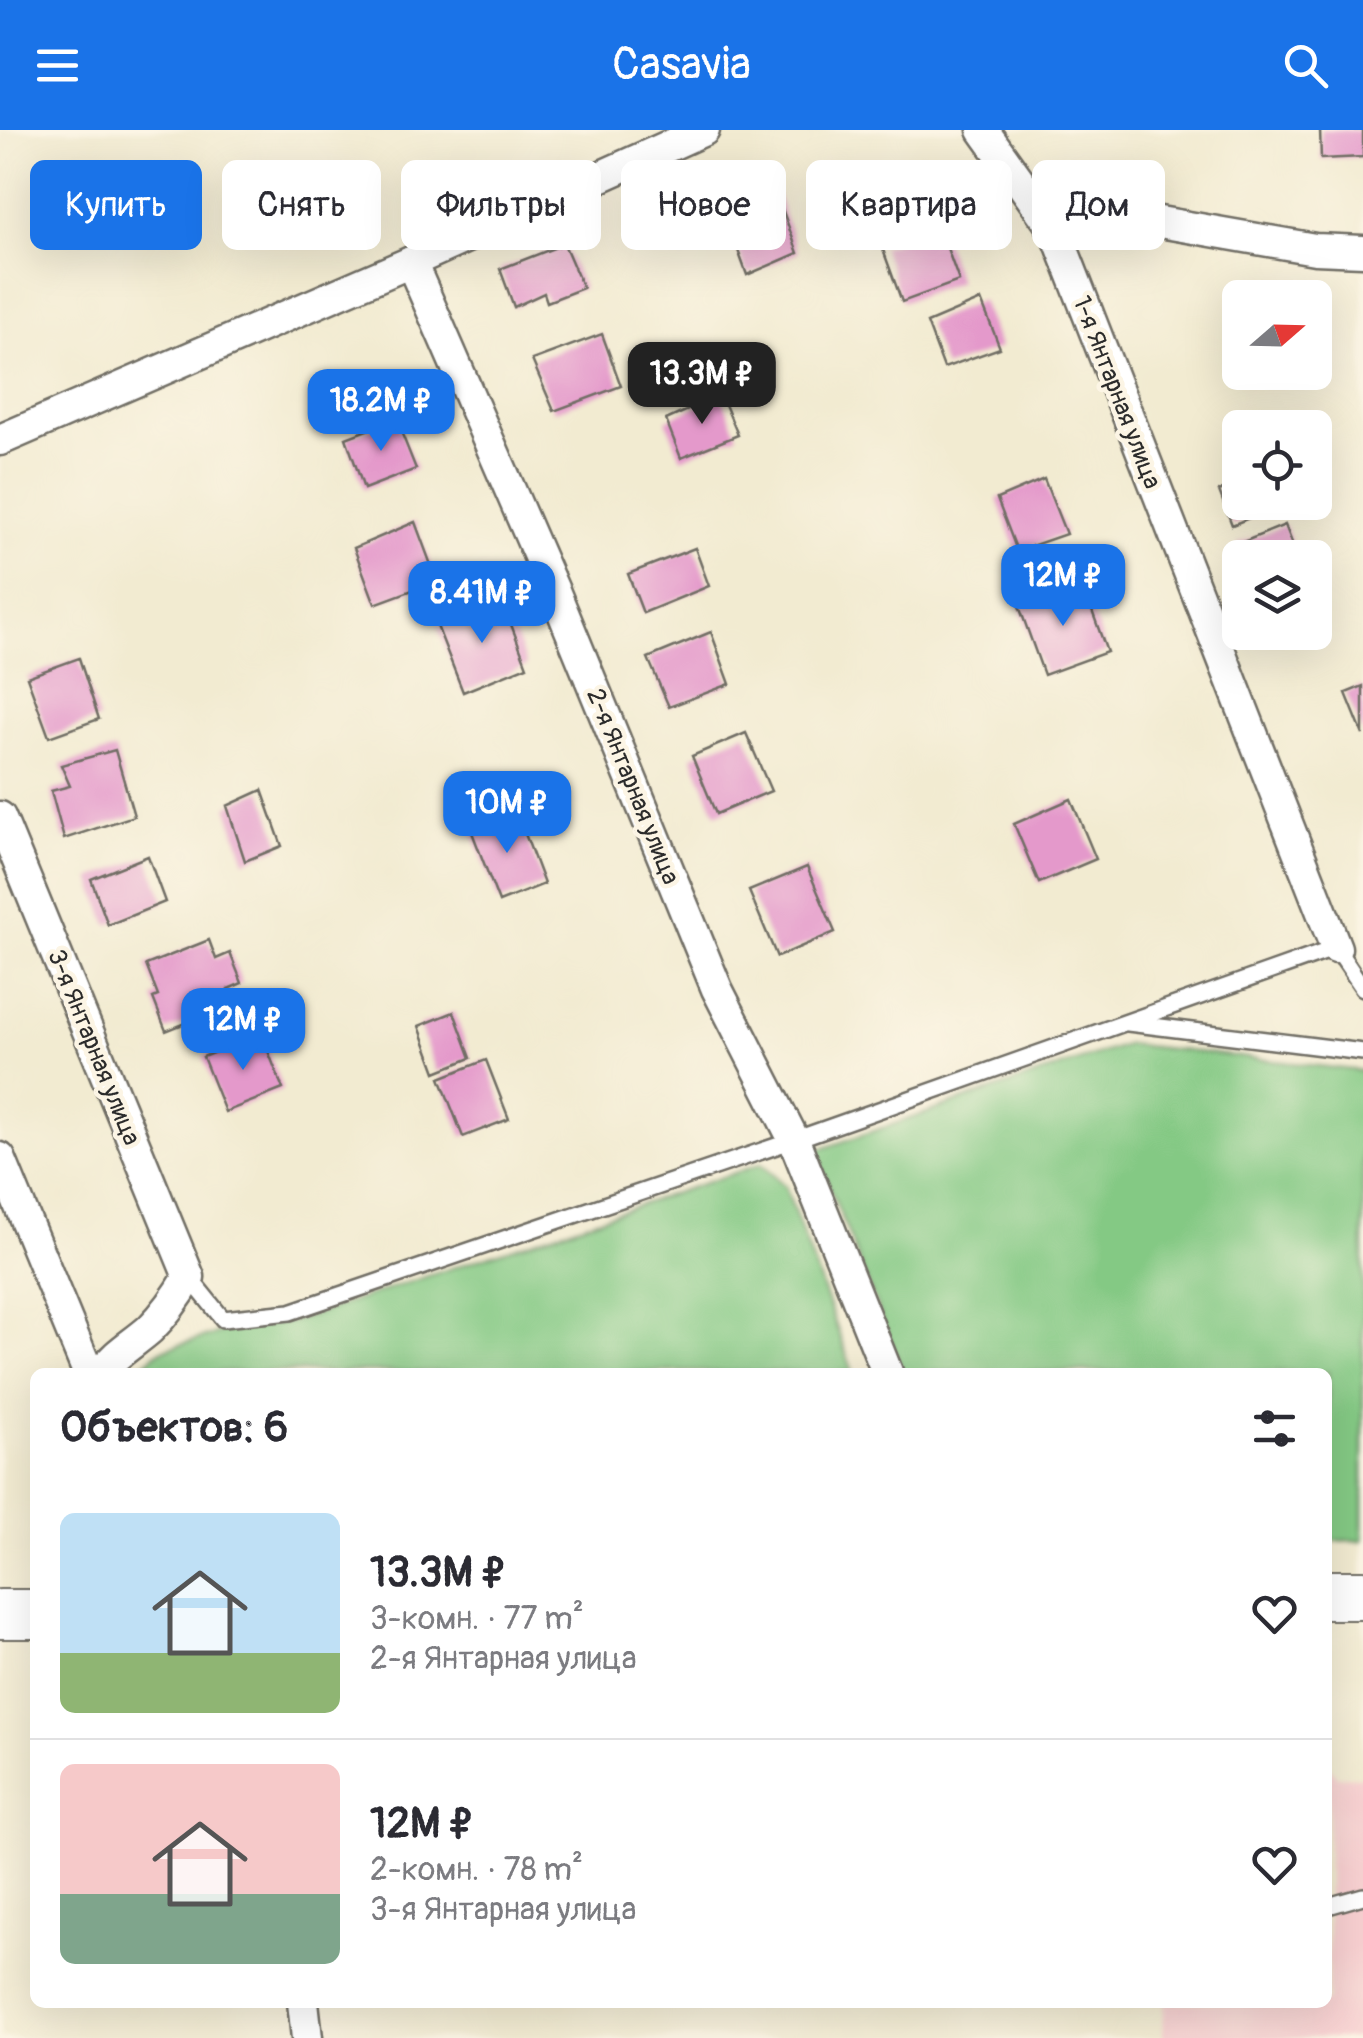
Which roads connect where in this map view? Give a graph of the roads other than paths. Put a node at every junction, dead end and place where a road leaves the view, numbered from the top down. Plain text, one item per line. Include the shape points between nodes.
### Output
1 (704, 130) edge
2 (984, 130) edge
3 (1032, 198) edge
4 (1165, 223) edge
5 (1063, 250) edge
6 (1363, 251) edge
7 (411, 262) junction
8 (0, 440) edge
9 (0, 817) edge
10 (1336, 948) junction
11 (1363, 988) edge
12 (1124, 1023) junction
13 (1363, 1052) edge
14 (794, 1140) junction
15 (0, 1158) edge
16 (189, 1277) junction
17 (86, 1368) edge
18 (105, 1368) edge
19 (886, 1368) edge
20 (1332, 1595) edge
21 (1363, 1595) edge
22 (0, 1614) edge
23 (30, 1614) edge
24 (1363, 1896) edge
25 (1332, 1905) edge
26 (304, 2008) edge
27 (307, 2038) edge

1 - 7 street
2 - 3 street, 1-я Янтарная улица
4 - 6 street
5 - 10 street, 1-я Янтарная улица
7 - 8 street
7 - 14 street, 2-я Янтарная улица via 717,990
9 - 16 street, 3-я Янтарная улица
10 - 11 lane
10 - 12 lane
12 - 13 lane
12 - 14 lane
14 - 16 lane via 290,1312 223,1319
14 - 19 street, 2-я Янтарная улица
15 - 17 street
16 - 18 street via 148,1331
20 - 21 main road
22 - 23 main road
24 - 25 lane
26 - 27 street

